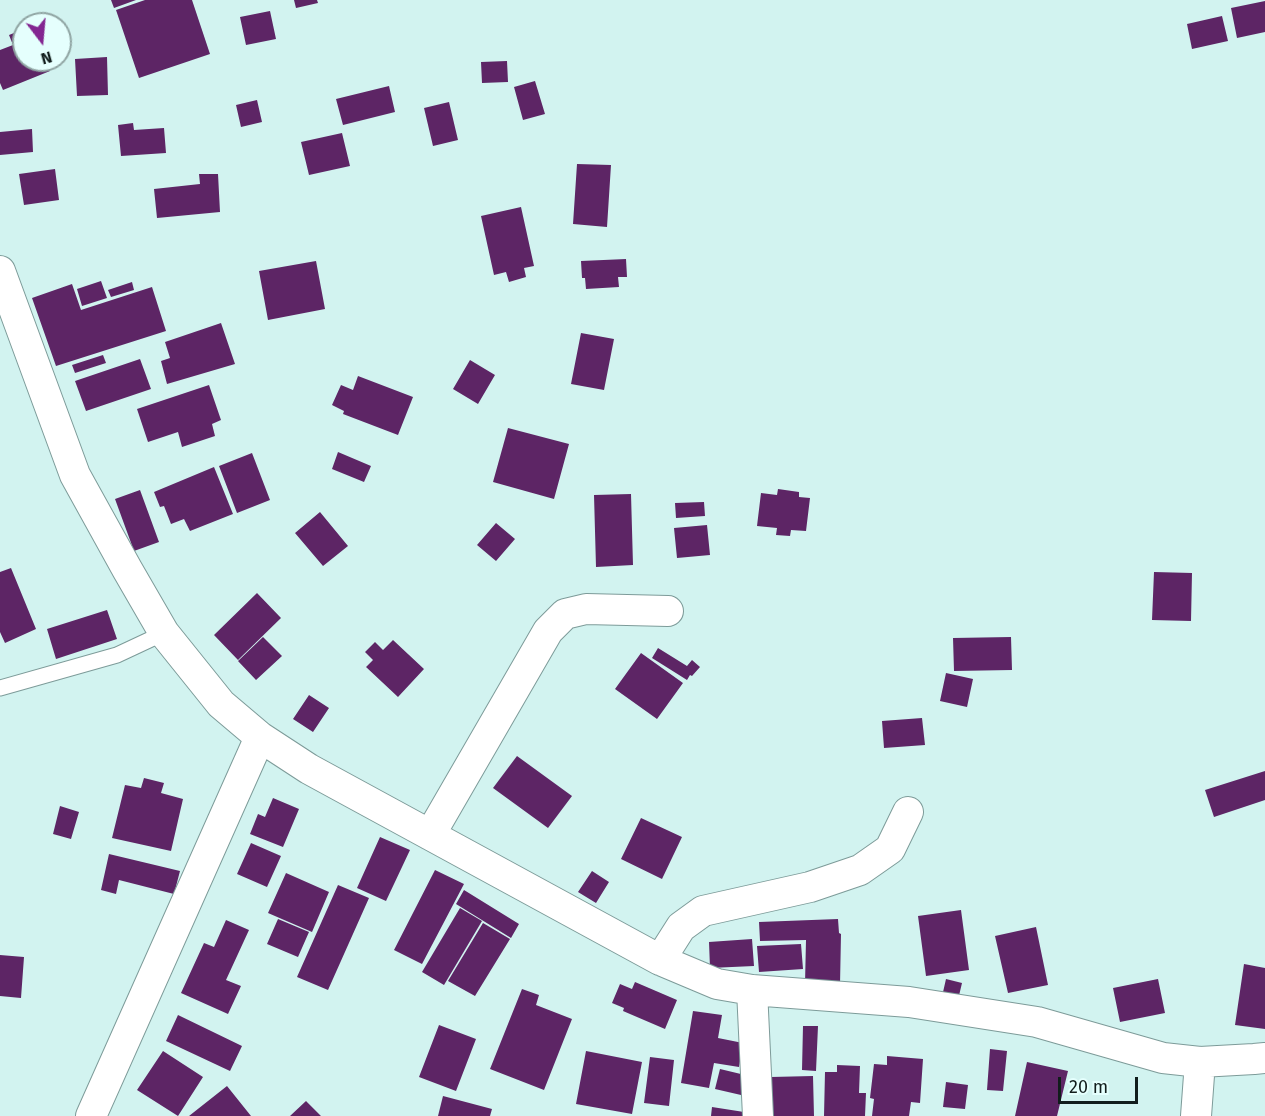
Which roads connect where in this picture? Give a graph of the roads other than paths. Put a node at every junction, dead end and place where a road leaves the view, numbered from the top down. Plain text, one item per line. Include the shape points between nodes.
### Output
1 (0, 271) edge
2 (668, 611) dead end
3 (164, 633) junction
4 (0, 688) edge
5 (260, 737) junction
6 (908, 812) dead end
7 (430, 835) junction
8 (660, 960) junction
9 (752, 990) junction
10 (1265, 1058) edge
11 (1200, 1062) junction
12 (91, 1116) edge
13 (758, 1116) edge
14 (1196, 1116) edge

1 - 3 street via 75,475
2 - 7 street via 586,609 565,614 548,631
3 - 4 lane via 117,655
3 - 5 street via 221,704
5 - 7 street via 309,769
5 - 12 street
6 - 8 street via 890,849 860,870 810,887 703,911 681,927
7 - 8 street
8 - 9 street via 717,984
9 - 11 street via 909,1002 1037,1022 1162,1058
9 - 13 street
10 - 11 street
11 - 14 street

